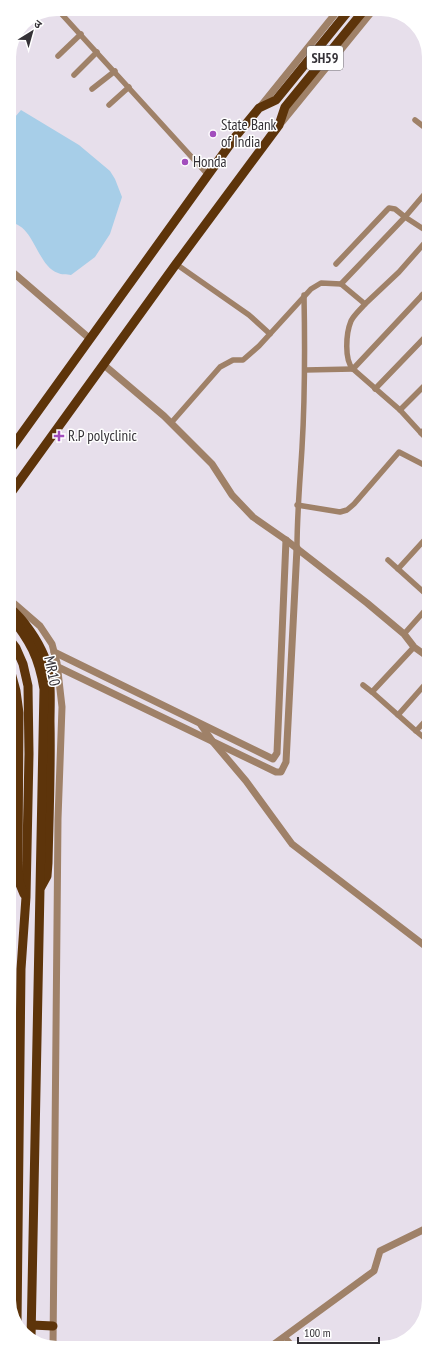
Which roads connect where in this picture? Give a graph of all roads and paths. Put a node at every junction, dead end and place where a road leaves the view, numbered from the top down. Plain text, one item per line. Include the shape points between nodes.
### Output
1 (64, 16) edge
2 (333, 16) edge
3 (344, 16) edge
4 (359, 16) edge
5 (368, 16) edge
6 (81, 34) junction
7 (97, 52) junction
8 (58, 56) dead end
9 (115, 71) junction
10 (74, 75) dead end
11 (129, 87) junction
12 (92, 89) dead end
13 (109, 105) dead end
14 (259, 108) junction
15 (415, 120) dead end
16 (279, 125) junction
17 (422, 125) edge
18 (208, 175) junction
19 (422, 197) edge
20 (405, 217) junction
21 (422, 228) edge
22 (422, 246) edge
23 (176, 264) junction
24 (336, 264) dead end
25 (16, 275) edge
26 (341, 284) junction
27 (422, 295) edge
28 (304, 296) junction
29 (365, 304) junction
30 (270, 334) junction
31 (89, 338) junction
32 (422, 340) edge
33 (104, 365) junction
34 (305, 370) junction
35 (353, 370) junction
36 (422, 388) edge
37 (375, 389) junction
38 (400, 410) junction
39 (171, 424) junction
40 (421, 433) edge
41 (16, 441) edge
42 (422, 464) edge
43 (16, 486) edge
44 (297, 505) junction
45 (286, 540) junction
46 (422, 543) edge
47 (297, 548) junction
48 (388, 560) dead end
49 (398, 569) junction
50 (422, 591) edge
51 (16, 605) edge
52 (16, 614) edge
53 (422, 614) edge
54 (16, 623) edge
55 (404, 634) junction
56 (414, 647) junction
57 (16, 648) edge
58 (54, 652) junction
59 (422, 653) edge
60 (58, 667) junction
61 (363, 685) dead end
62 (422, 688) edge
63 (16, 691) edge
64 (372, 692) junction
65 (398, 715) junction
66 (201, 724) junction
67 (422, 724) edge
68 (416, 731) junction
69 (422, 736) edge
70 (213, 742) junction
71 (40, 890) junction
72 (26, 897) junction
73 (422, 943) edge
74 (422, 1230) edge
75 (17, 1311) edge
76 (32, 1325) junction
77 (53, 1326) junction
78 (31, 1332) edge
79 (284, 1337) junction
80 (53, 1341) edge
81 (278, 1341) edge
82 (288, 1341) edge

1 - 6 street
2 - 14 street
3 - 14 main road, SH59 via 276,100
4 - 16 main road, SH59 via 285,107
5 - 16 street
6 - 7 street
6 - 8 street
7 - 9 street
7 - 10 street
9 - 11 street
9 - 12 street
11 - 13 street
11 - 18 street
14 - 18 main road
15 - 17 street
16 - 23 main road
18 - 31 main road
19 - 20 street
20 - 21 street
20 - 24 street via 395,209 389,208
20 - 26 street
22 - 29 street
23 - 30 street
23 - 33 main road
25 - 31 street
26 - 28 street via 321,283
26 - 29 street
27 - 35 street
28 - 30 street
28 - 34 street
29 - 35 street via 352,318 348,334 348,359
30 - 39 street via 243,360 233,360 220,367
31 - 41 main road
32 - 37 street
33 - 39 street
33 - 43 main road
34 - 35 street
34 - 44 street
35 - 37 street
36 - 38 street
37 - 38 street
38 - 40 street
39 - 45 street via 212,464 232,495 253,517
42 - 44 street via 399,452 347,510 340,512
44 - 47 street
45 - 47 street
45 - 66 street via 277,753 273,759
46 - 49 street
47 - 55 street
47 - 70 street via 286,762 282,772 276,772
48 - 49 street
49 - 50 street
51 - 58 street via 40,626 52,644
52 - 71 main road via 38,645 45,658 48,672 48,863 47,876
53 - 55 street
54 - 71 main road, MR10 via 34,650 44,689
55 - 56 street
56 - 59 street
56 - 64 street
57 - 72 main road, MR10 via 28,686
58 - 60 street
58 - 66 street
60 - 70 street
60 - 77 street via 62,707 58,811
61 - 64 street
62 - 65 street
63 - 72 main road via 18,863 20,882
64 - 65 street
65 - 68 street
66 - 70 street
67 - 68 street
68 - 69 street
70 - 73 street via 246,781 292,844
71 - 76 main road, MR10
72 - 75 main road, MR10 via 21,968
74 - 79 street via 380,1251 374,1271
76 - 77 main road
76 - 78 main road, MR10
77 - 80 street
79 - 81 street
79 - 82 street

